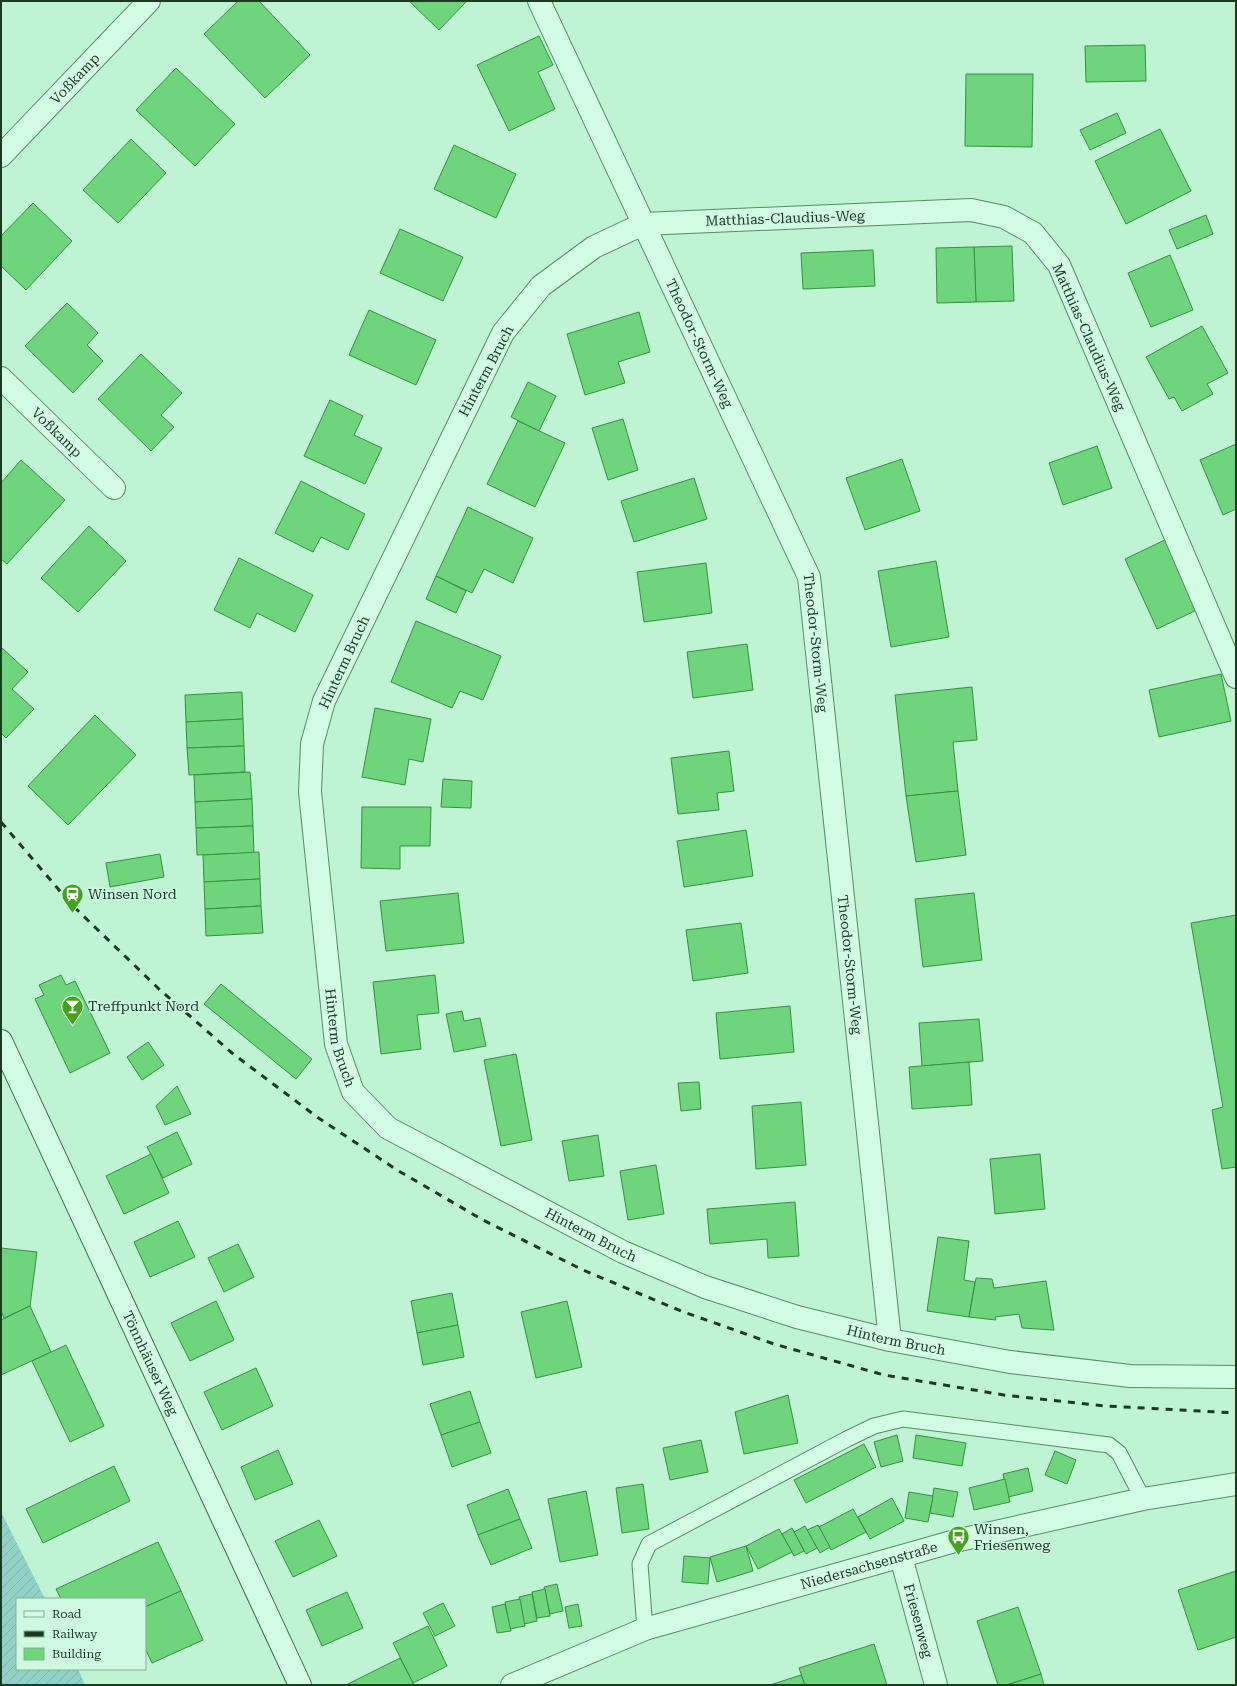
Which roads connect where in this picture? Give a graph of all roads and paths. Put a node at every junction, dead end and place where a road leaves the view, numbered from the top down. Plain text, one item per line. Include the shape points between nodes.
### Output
1 (149, 1) edge
2 (539, 1) edge
3 (1, 156) edge
4 (643, 224) junction
5 (1, 378) edge
6 (114, 488) dead end
7 (1236, 676) edge
8 (1, 1041) edge
9 (890, 1340) junction
10 (1236, 1377) edge
11 (1236, 1484) edge
12 (1143, 1500) junction
13 (901, 1557) junction
14 (645, 1629) junction
15 (300, 1685) edge
16 (512, 1685) edge
17 (936, 1685) edge

1 - 3 street, Voßkamp
2 - 4 street, Theodor-Storm-Weg
4 - 7 street, Matthias-Claudius-Weg via 971,210 1004,217 1033,233 1059,265
4 - 9 street, Theodor-Storm-Weg via 809,578
4 - 9 street, Hinterm Bruch via 594,247 541,286 503,333 324,701 312,744 310,792 336,1044 353,1092 388,1128 623,1252 705,1287 797,1317
5 - 6 street, Voßkamp
8 - 15 street, Tönnhäuser Weg
9 - 10 street, Hinterm Bruch via 1010,1362 1130,1376
11 - 12 street, Niedersachsenstraße
12 - 13 street, Niedersachsenstraße via 955,1541
12 - 14 lane via 1120,1453 1109,1445 903,1419 874,1426 649,1544 640,1564
13 - 14 street, Niedersachsenstraße
13 - 17 street, Friesenweg
14 - 16 street, Niedersachsenstraße

